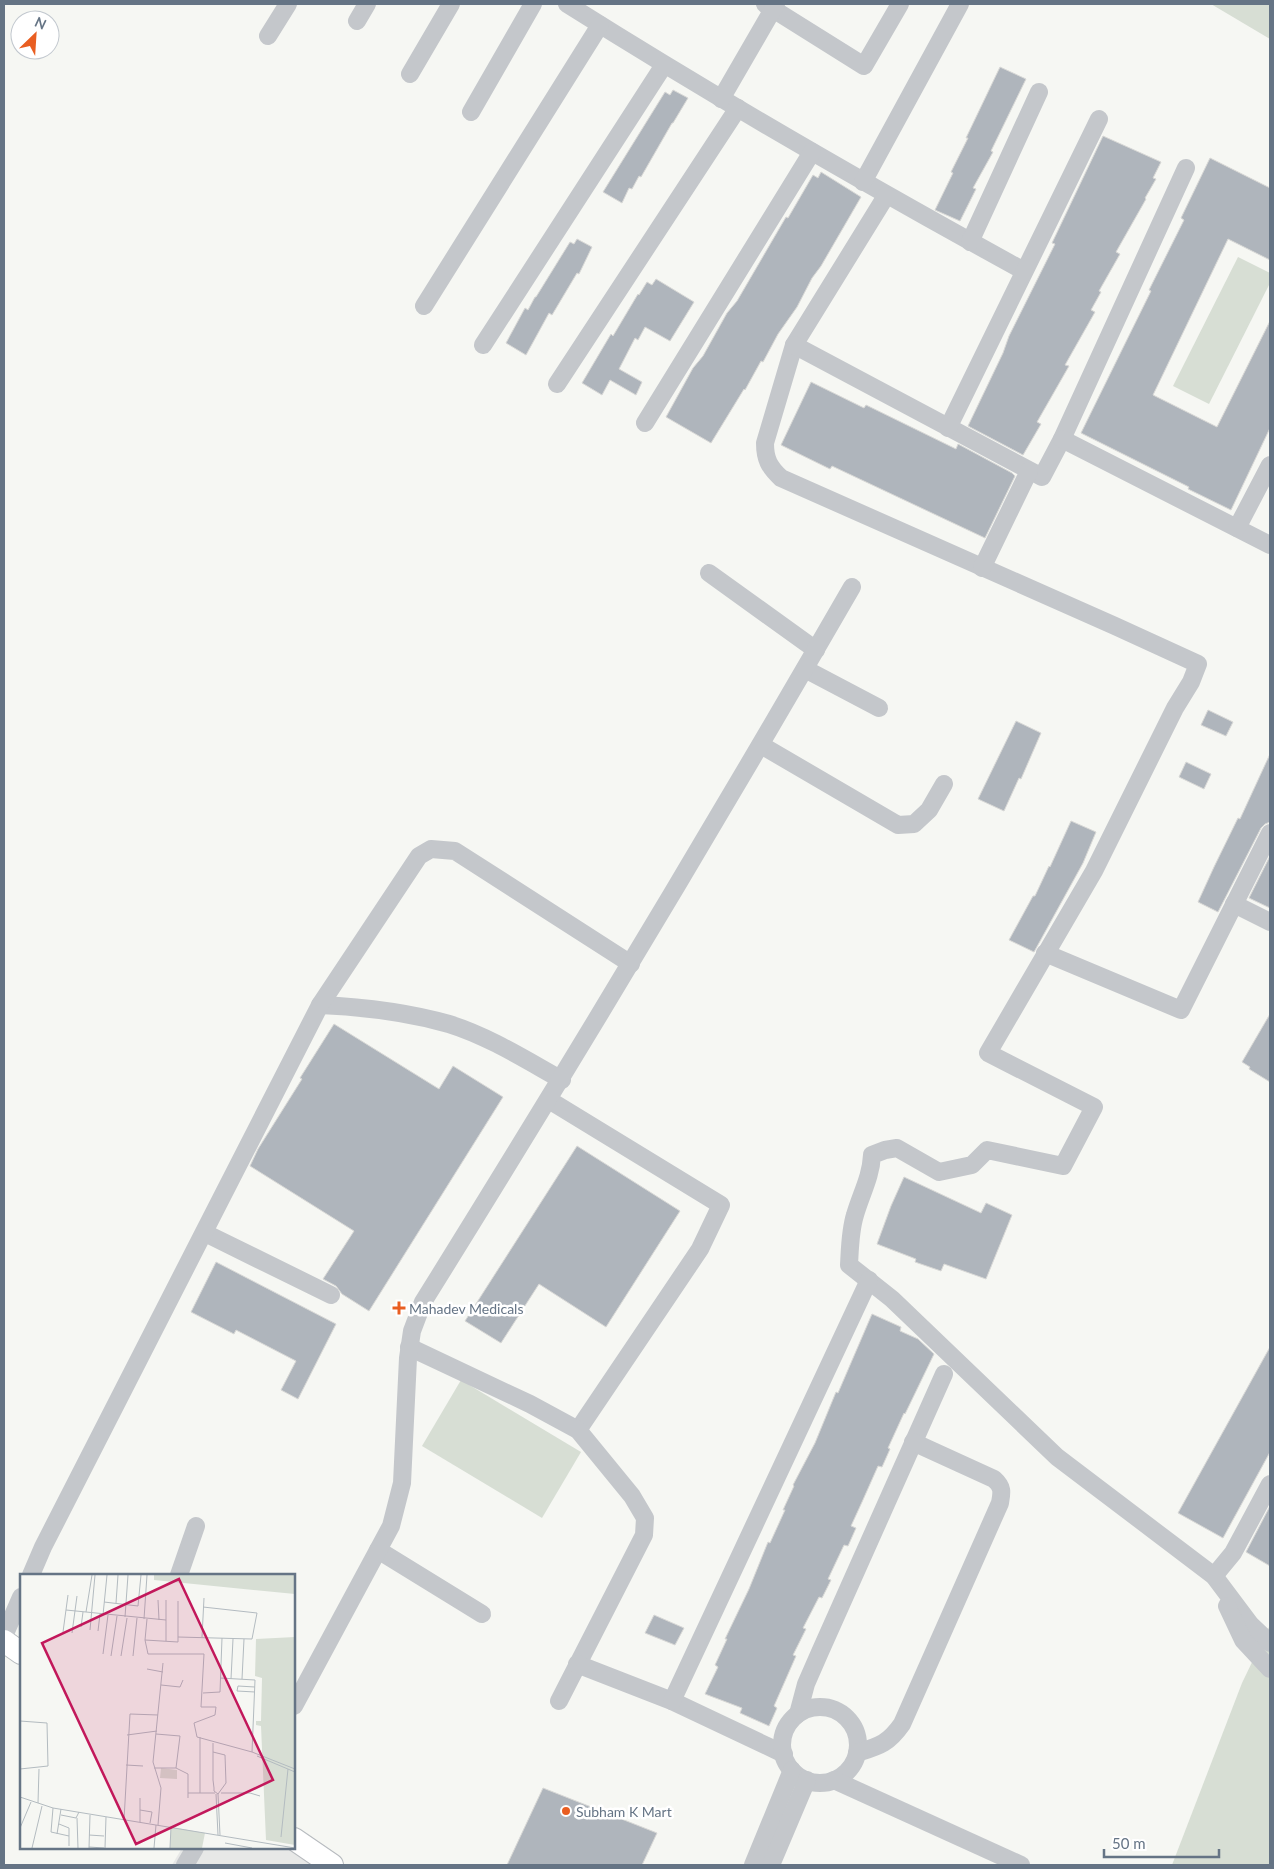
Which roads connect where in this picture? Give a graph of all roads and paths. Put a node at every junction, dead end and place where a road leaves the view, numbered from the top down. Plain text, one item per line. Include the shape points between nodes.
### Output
1 (288, 4) edge
2 (367, 4) edge
3 (451, 4) edge
4 (532, 4) edge
5 (567, 4) edge
6 (900, 4) edge
7 (960, 4) edge
8 (772, 5) edge
9 (357, 21) dead end
10 (600, 25) junction
11 (268, 36) dead end
12 (664, 64) junction
13 (410, 74) dead end
14 (1039, 92) dead end
15 (721, 99) junction
16 (738, 108) junction
17 (471, 112) dead end
18 (1099, 119) dead end
19 (812, 152) junction
20 (1186, 168) dead end
21 (863, 182) junction
22 (886, 196) junction
23 (970, 242) junction
24 (1024, 271) junction
25 (424, 306) dead end
26 (483, 344) dead end
27 (794, 345) junction
28 (558, 384) dead end
29 (645, 423) dead end
30 (948, 428) junction
31 (1062, 439) junction
32 (1270, 465) edge
33 (1029, 471) junction
34 (1237, 528) junction
35 (1270, 545) edge
36 (982, 568) junction
37 (709, 573) dead end
38 (852, 587) dead end
39 (816, 650) junction
40 (805, 669) junction
41 (879, 708) dead end
42 (761, 744) junction
43 (944, 784) dead end
44 (1270, 833) edge
45 (1234, 904) junction
46 (1270, 922) edge
47 (1045, 953) junction
48 (631, 964) junction
49 (320, 1005) junction
50 (562, 1080) junction
51 (549, 1100) junction
52 (205, 1233) junction
53 (869, 1280) junction
54 (331, 1295) dead end
55 (409, 1347) junction
56 (944, 1374) dead end
57 (578, 1430) junction
58 (913, 1442) junction
59 (1270, 1484) edge
60 (196, 1526) dead end
61 (378, 1550) junction
62 (31, 1574) edge
63 (179, 1574) edge
64 (1214, 1576) junction
65 (20, 1599) edge
66 (482, 1614) dead end
67 (4, 1636) edge
68 (4, 1641) edge
69 (1270, 1643) edge
70 (20, 1652) edge
71 (577, 1664) junction
72 (1270, 1669) edge
73 (559, 1701) dead end
74 (672, 1702) junction
75 (295, 1704) edge
76 (798, 1714) junction
77 (857, 1753) junction
78 (784, 1754) junction
79 (792, 1770) junction
80 (807, 1780) junction
81 (834, 1780) junction
82 (295, 1840) edge
83 (194, 1849) edge
84 (328, 1864) edge
85 (185, 1865) edge
86 (753, 1865) edge
87 (771, 1865) edge
88 (1021, 1865) edge

1 - 11 street
2 - 9 street
3 - 13 street
4 - 17 street
5 - 10 street
6 - 8 street via 864,66
7 - 21 street
8 - 15 street
10 - 12 street
10 - 25 street
12 - 15 street
12 - 26 street
14 - 23 street
15 - 16 street
16 - 19 street
16 - 28 street
18 - 24 street
19 - 21 street
19 - 29 street
20 - 31 street
21 - 22 street
22 - 23 street
22 - 27 street
23 - 24 street
24 - 30 street
27 - 30 street
27 - 36 street via 765,443 765,457 770,468 781,478
30 - 33 street
31 - 33 street via 1042,477
31 - 34 street
32 - 34 street
33 - 36 street
34 - 35 street
36 - 47 street via 1198,664 1098,864
37 - 39 street
38 - 39 street
39 - 40 street
40 - 41 street
40 - 42 street
42 - 43 street via 898,825 914,824 929,810
42 - 48 street
44 - 45 street
45 - 46 street
45 - 47 street via 1181,1010
47 - 53 street via 988,1053 1094,1107 1063,1166 987,1150 972,1165 939,1172 896,1148 872,1155 865,1191 852,1226 849,1265
48 - 49 street via 455,851 431,849 419,856
48 - 50 street
49 - 50 street via 364,1007 450,1024 502,1047
49 - 52 street
50 - 51 street
51 - 55 street via 423,1302
51 - 57 street via 721,1205 700,1249
52 - 54 street
52 - 62 street
53 - 64 street via 1056,1456
53 - 74 street
55 - 57 street
55 - 61 street via 402,1484 391,1526
56 - 58 street
57 - 71 street via 632,1496 645,1518 644,1535
58 - 76 street via 806,1684
58 - 77 street via 994,1479 1002,1490 1000,1503 902,1724 883,1744
59 - 64 street via 1233,1553
60 - 63 street
61 - 66 street
61 - 75 street
64 - 69 street via 1250,1624
64 - 72 street via 1243,1640
65 - 67 street
68 - 70 main road
71 - 73 street
71 - 74 street
74 - 78 street
76 - 77 street via 806,1709 824,1707 842,1714 854,1727
76 - 78 street via 786,1727
77 - 81 street via 849,1769
78 - 79 street
79 - 80 street
79 - 86 street
80 - 81 street
80 - 87 street
81 - 88 street
82 - 84 main road
83 - 85 street

